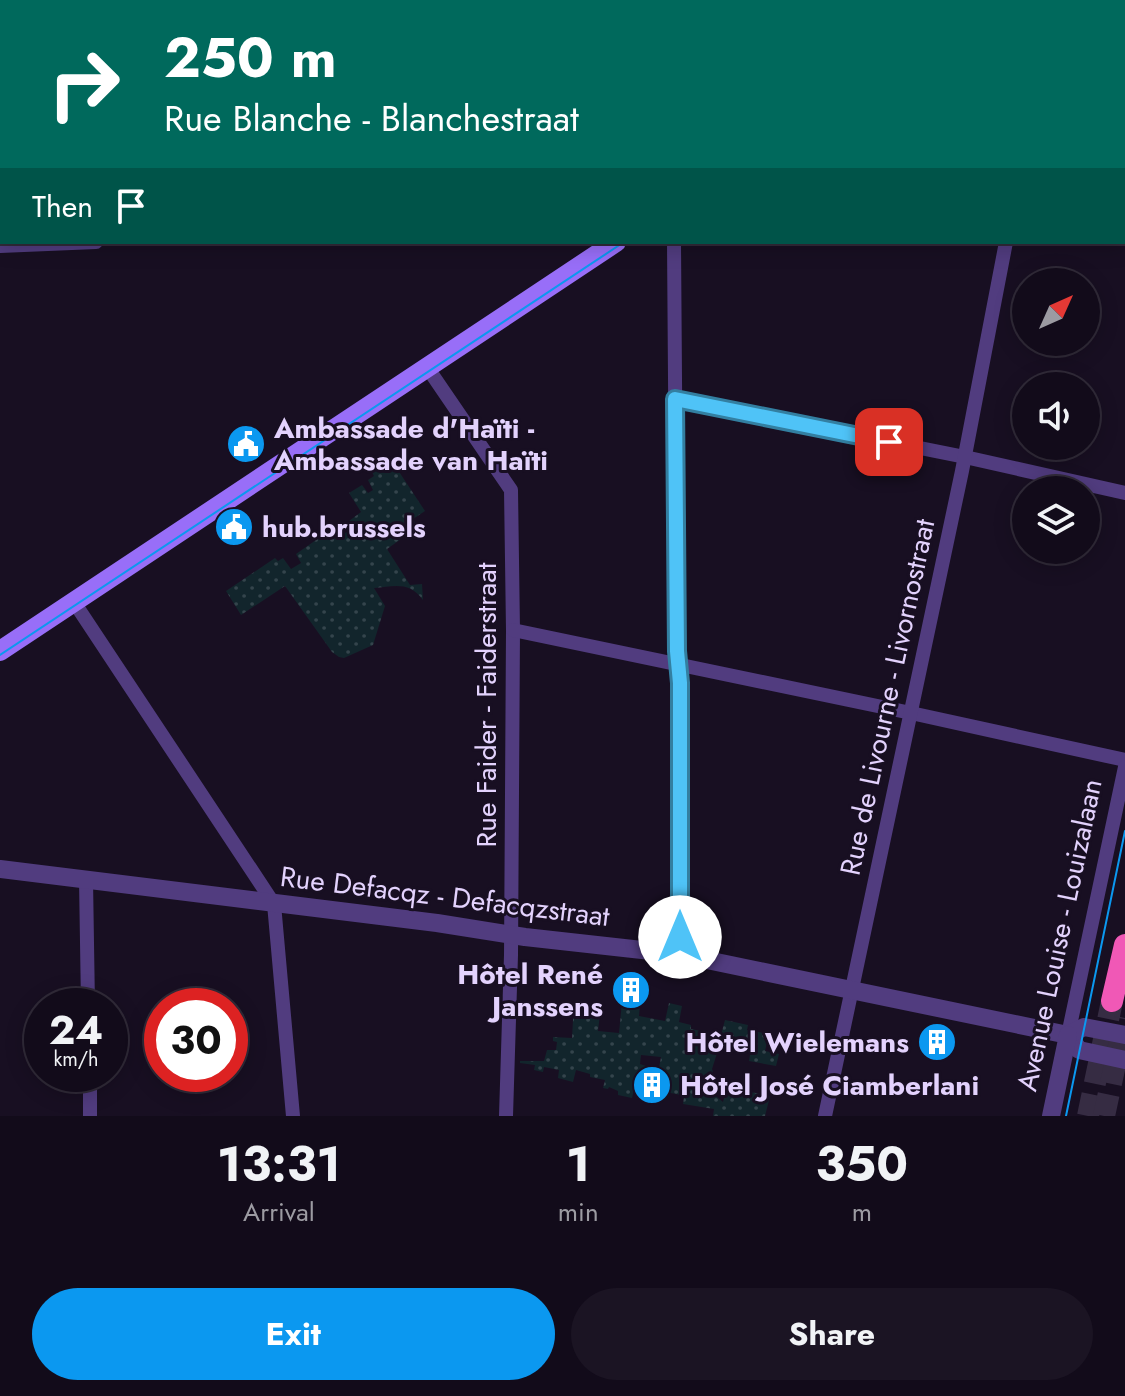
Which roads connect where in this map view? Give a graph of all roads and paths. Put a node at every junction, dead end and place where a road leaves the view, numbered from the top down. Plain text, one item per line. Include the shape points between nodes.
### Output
1 (48, 244) edge
2 (608, 244) edge
3 (674, 244) edge
4 (1006, 244) edge
5 (0, 246) edge
6 (427, 367) junction
7 (675, 399) junction
8 (965, 457) junction
9 (1125, 493) edge
10 (74, 602) junction
11 (513, 630) junction
12 (0, 651) edge
13 (679, 666) junction
14 (911, 713) junction
15 (1125, 760) edge
16 (1125, 767) edge
17 (0, 869) edge
18 (86, 879) junction
19 (274, 904) junction
20 (511, 935) junction
21 (1125, 945) edge
22 (678, 954) junction
23 (88, 988) edge
24 (852, 990) junction
25 (1112, 1001) tunnel mouth
26 (1068, 1035) junction
27 (1125, 1035) edge
28 (1125, 1060) edge
29 (90, 1092) edge
30 (90, 1116) edge
31 (293, 1116) edge
32 (506, 1116) edge
33 (825, 1116) edge
34 (1051, 1116) edge

1 - 5 street
2 - 6 main road
3 - 7 street
4 - 8 street, Rue de Livourne - Livornostraat
6 - 10 main road
6 - 11 street, Rue Faider - Faiderstraat via 511,490
7 - 8 street
7 - 13 street
8 - 9 street
8 - 14 street, Rue de Livourne - Livornostraat
10 - 12 main road
10 - 19 street
11 - 13 street
11 - 20 street, Rue Faider - Faiderstraat
13 - 14 street
13 - 22 street
14 - 15 street
14 - 24 street, Rue de Livourne - Livornostraat
16 - 26 street, Avenue Louise - Louizalaan
17 - 18 street, Rue Defacqz - Defacqzstraat
18 - 19 street, Rue Defacqz - Defacqzstraat
18 - 23 street
19 - 20 street, Rue Defacqz - Defacqzstraat
19 - 31 street
20 - 22 street, Rue Defacqz - Defacqzstraat
20 - 32 street, Rue Faider - Faiderstraat
21 - 25 highway
22 - 24 street, Rue Defacqz - Defacqzstraat
24 - 26 street, Rue Defacqz - Defacqzstraat
24 - 33 street, Rue de Livourne - Livornostraat
26 - 27 street via 1084,1027
26 - 28 street via 1079,1050
26 - 34 street, Avenue Louise - Louizalaan
29 - 30 street

